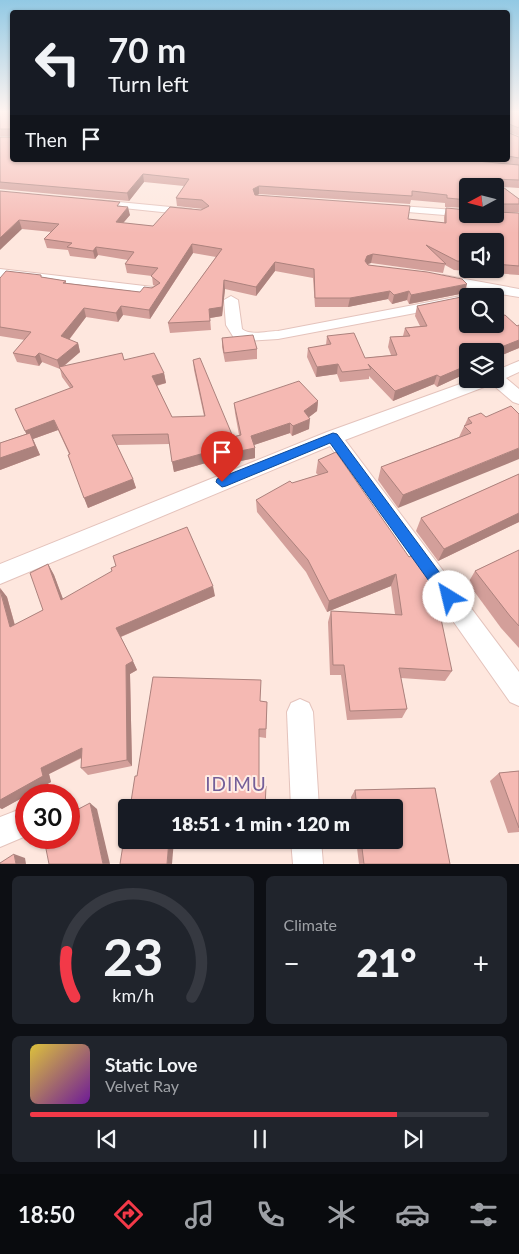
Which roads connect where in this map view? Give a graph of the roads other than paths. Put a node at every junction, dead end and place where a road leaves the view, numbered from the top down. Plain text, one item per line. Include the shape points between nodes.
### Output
1 (86, 202) edge
2 (378, 207) edge
3 (202, 213) edge
4 (459, 213) edge
5 (0, 273) edge
6 (434, 277) edge
7 (465, 288) edge
8 (153, 291) edge
9 (504, 292) edge
10 (519, 293) edge
11 (231, 300) dead end
12 (459, 301) edge
13 (519, 366) edge
14 (504, 374) edge
15 (504, 386) edge
16 (465, 388) edge
17 (519, 398) edge
18 (333, 437) junction
19 (0, 574) edge
20 (519, 693) edge
21 (300, 712) dead end
22 (305, 799) edge
23 (15, 826) edge
24 (0, 832) edge
25 (307, 849) edge
26 (308, 864) edge

1 - 3 street
2 - 4 street
5 - 8 street
6 - 7 street
9 - 10 street
11 - 12 street via 231,325 241,336 278,335
13 - 14 street
15 - 17 street
16 - 18 street
18 - 19 street
18 - 20 street
21 - 22 street
23 - 24 street
25 - 26 street

